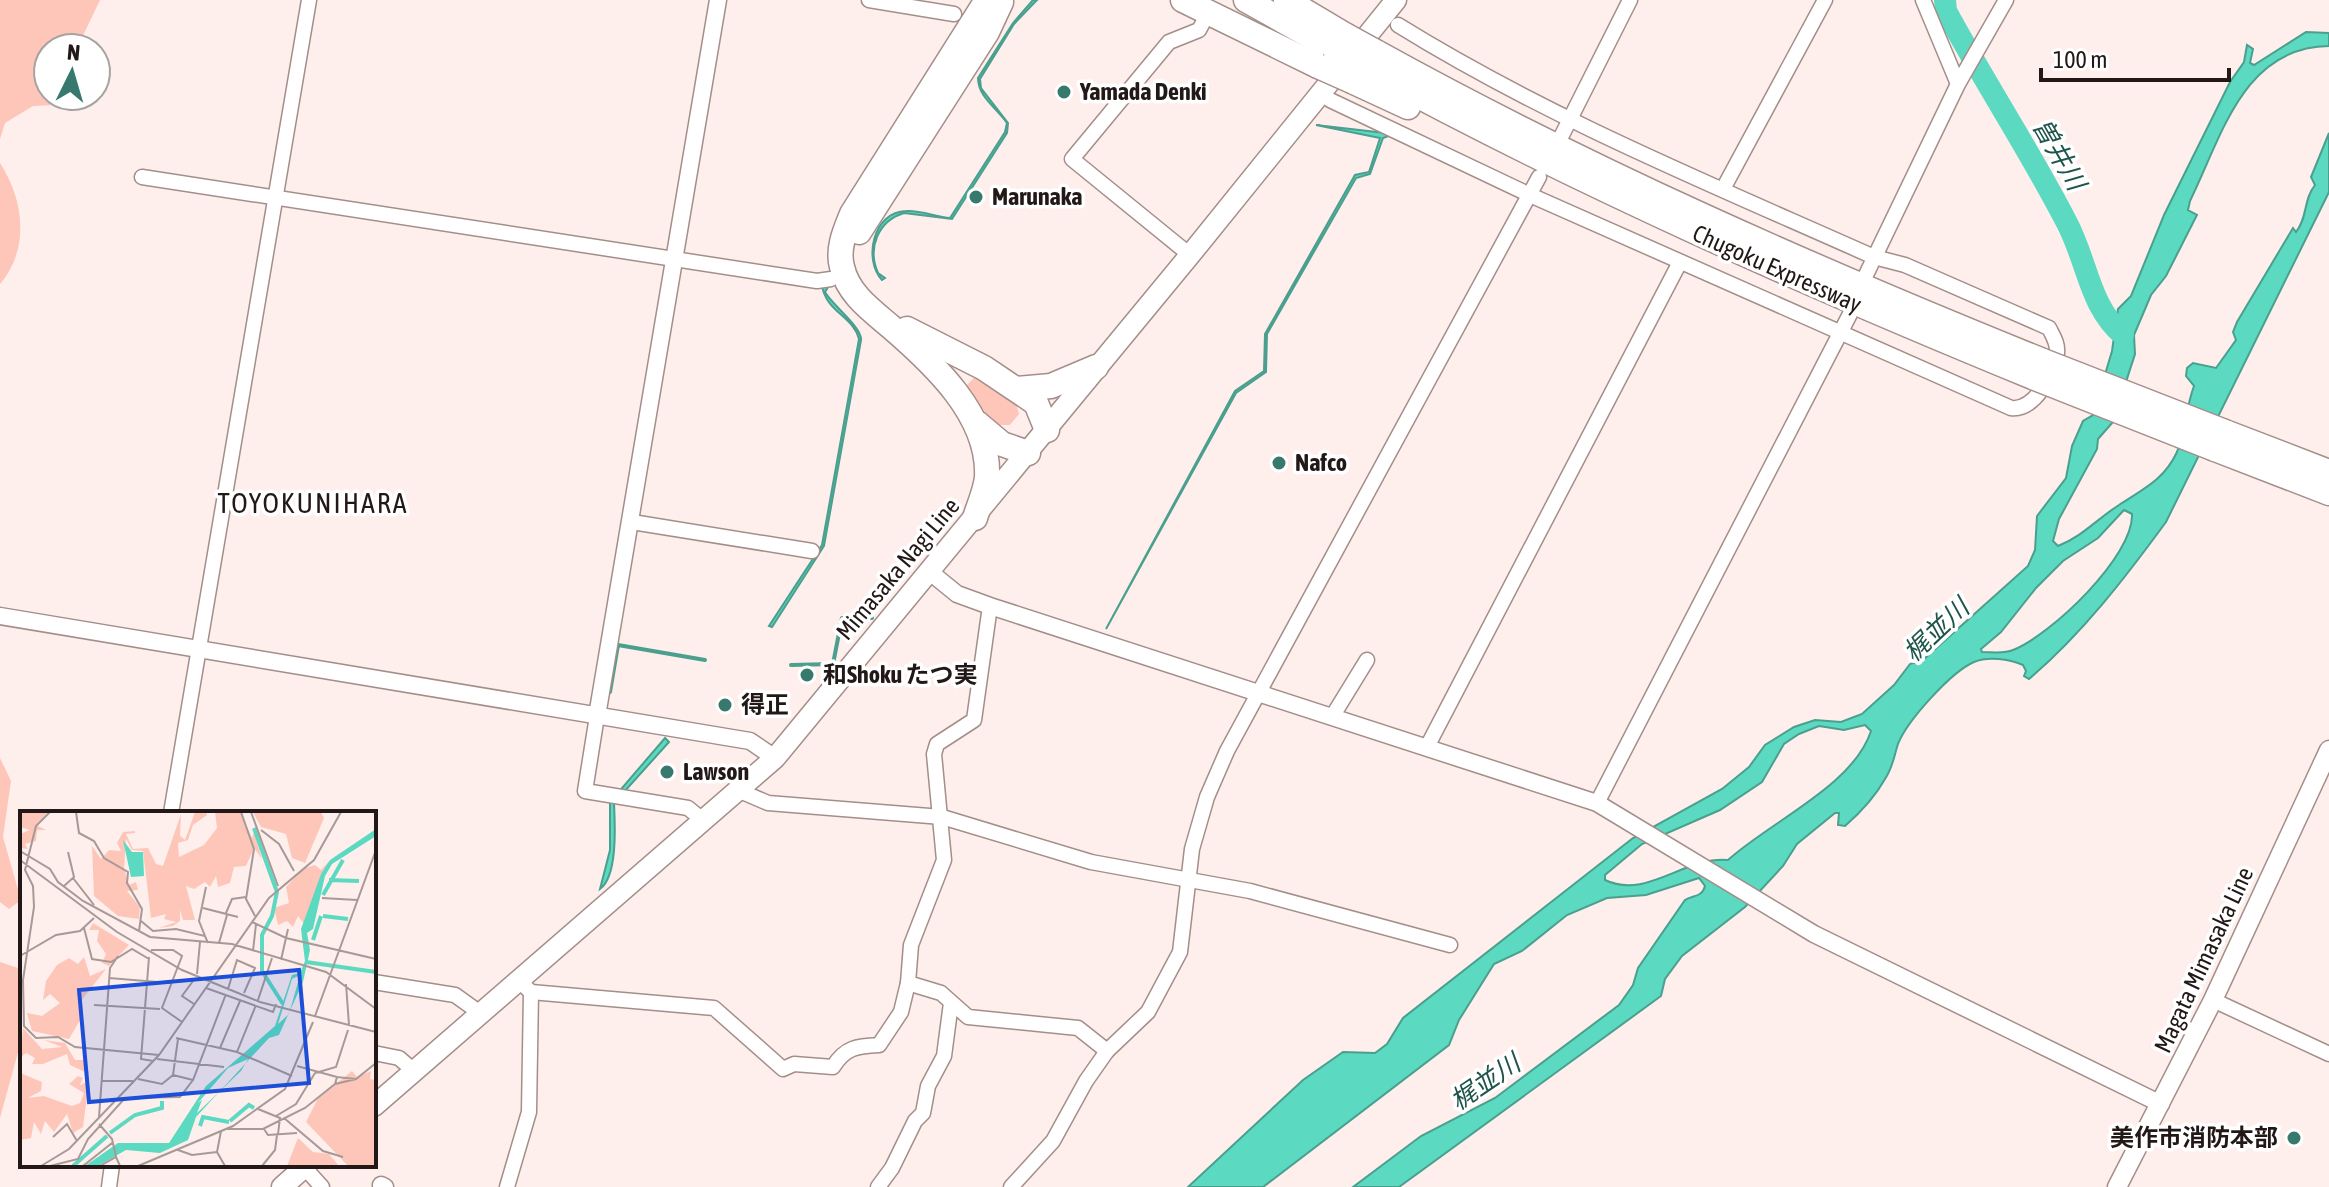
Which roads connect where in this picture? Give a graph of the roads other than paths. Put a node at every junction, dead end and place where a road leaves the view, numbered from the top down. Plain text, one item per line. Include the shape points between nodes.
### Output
1 (309, 0) edge
2 (718, 0) edge
3 (869, 0) edge
4 (987, 0) edge
5 (1002, 0) edge
6 (1021, 0) edge
7 (1183, 0) edge
8 (1246, 0) edge
9 (1286, 0) edge
10 (1396, 0) edge
11 (1630, 0) edge
12 (1825, 0) edge
13 (1923, 0) edge
14 (2006, 0) edge
15 (964, 7) edge
16 (1206, 17) dead end
17 (1398, 25) dead end
18 (987, 32) junction
19 (957, 48) junction
20 (1333, 51) junction
21 (1365, 67) junction
22 (1959, 82) junction
23 (1330, 100) dead end
24 (1569, 119) junction
25 (1562, 135) dead end
26 (142, 177) dead end
27 (1539, 177) dead end
28 (1723, 189) junction
29 (1530, 195) junction
30 (276, 197) junction
31 (1190, 255) junction
32 (1874, 257) junction
33 (675, 260) junction
34 (1680, 262) junction
35 (1865, 277) dead end
36 (831, 279) dead end
37 (1850, 314) dead end
38 (1841, 333) junction
39 (1096, 367) junction
40 (2039, 369) junction
41 (1017, 389) junction
42 (977, 423) junction
43 (1047, 430) junction
44 (2220, 441) junction
45 (1028, 453) junction
46 (2329, 472) edge
47 (2329, 493) edge
48 (975, 518) junction
49 (632, 522) junction
50 (812, 551) dead end
51 (930, 572) junction
52 (990, 606) junction
53 (0, 616) edge
54 (199, 650) junction
55 (1367, 660) dead end
56 (1262, 693) junction
57 (597, 716) junction
58 (1332, 717) junction
59 (1427, 747) junction
60 (2329, 750) edge
61 (775, 758) junction
62 (740, 791) junction
63 (1597, 803) junction
64 (171, 811) edge
65 (942, 817) junction
66 (704, 821) junction
67 (1186, 879) junction
68 (1450, 945) dead end
69 (376, 982) edge
70 (908, 983) junction
71 (524, 986) junction
72 (2213, 1000) junction
73 (951, 1003) junction
74 (480, 1013) junction
75 (1107, 1051) junction
76 (376, 1053) edge
77 (2329, 1054) edge
78 (414, 1071) junction
79 (376, 1104) edge
80 (2161, 1104) junction
81 (112, 1167) edge
82 (305, 1167) edge
83 (307, 1167) edge
84 (109, 1187) edge
85 (282, 1187) edge
86 (322, 1187) edge
87 (507, 1187) edge
88 (878, 1187) edge
89 (1011, 1187) edge
90 (2117, 1187) edge

1 - 30 street
2 - 33 street
3 - 15 street
4 - 19 highway
5 - 18 highway
6 - 18 highway
7 - 20 highway
8 - 20 highway, Chugoku Expressway
9 - 20 highway, Chugoku Expressway
10 - 31 main road, Mimasaka Nagi Line
11 - 24 street
12 - 28 street
13 - 22 street
14 - 22 street
15 - 19 highway
16 - 31 street via 1199,30 1169,42 1072,159
17 - 24 street via 1467,68
18 - 41 highway via 881,202 865,219 855,239 852,265 859,286 916,336
19 - 42 highway via 852,214 841,241 841,265 849,289 911,344
20 - 21 highway, Chugoku Expressway, bridge
20 - 21 highway, bridge
21 - 40 highway, Chugoku Expressway via 1527,132
21 - 40 highway, Chugoku Expressway via 1748,258
22 - 32 street
23 - 29 street
24 - 25 street
24 - 28 street
26 - 30 street
27 - 29 street
28 - 32 street
29 - 34 street
29 - 56 street
30 - 33 street
30 - 54 street
31 - 39 main road, Mimasaka Nagi Line
32 - 35 street
32 - 38 street via 1905,265 2049,328 2057,353 2051,370 2020,410
33 - 36 street
33 - 49 street
34 - 38 street
34 - 59 street
37 - 38 street
38 - 63 street
39 - 41 highway via 1051,386
39 - 43 main road, Mimasaka Nagi Line
40 - 44 highway, Chugoku Expressway, bridge
41 - 43 highway via 1036,403
42 - 45 highway via 1002,444
42 - 48 highway via 987,480
43 - 45 main road, Mimasaka Nagi Line
44 - 46 highway, Chugoku Expressway
44 - 47 highway, Chugoku Expressway
45 - 48 main road, Mimasaka Nagi Line
48 - 51 main road, Mimasaka Nagi Line
49 - 50 street
49 - 57 street
51 - 52 street via 957,594
51 - 61 main road, Mimasaka Nagi Line
52 - 56 street
52 - 65 street via 974,720 937,744 934,754
53 - 54 street
54 - 57 street
54 - 64 street
55 - 58 street
56 - 58 street
56 - 67 street via 1207,797
57 - 61 street via 750,741
57 - 66 street via 585,791 688,808
58 - 59 street
59 - 63 street
60 - 72 main road, Magata Mimasaka Line
61 - 62 main road, Mimasaka Nagi Line
62 - 65 street via 768,803
62 - 66 main road, Mimasaka Nagi Line
63 - 80 street via 1814,934
65 - 67 street via 1091,862
65 - 70 street via 944,860 911,945
66 - 71 main road, Mimasaka Nagi Line
67 - 68 street
67 - 75 street via 1180,952 1148,1012
69 - 74 street via 455,995
70 - 71 street via 901,1012 879,1045 855,1046 833,1067 794,1064 783,1069 714,1008
70 - 73 street via 941,993
71 - 74 main road, Mimasaka Nagi Line
71 - 87 street via 529,1112
72 - 77 street
72 - 80 main road, Magata Mimasaka Line
73 - 75 street via 974,1018 1078,1028
73 - 88 street via 944,1056 928,1086 923,1113
74 - 78 main road, Mimasaka Nagi Line
75 - 89 street via 1042,1157
76 - 78 street via 399,1058
78 - 79 main road, Mimasaka Nagi Line
80 - 90 main road, Magata Mimasaka Line
81 - 84 street
82 - 85 main road
83 - 86 street

